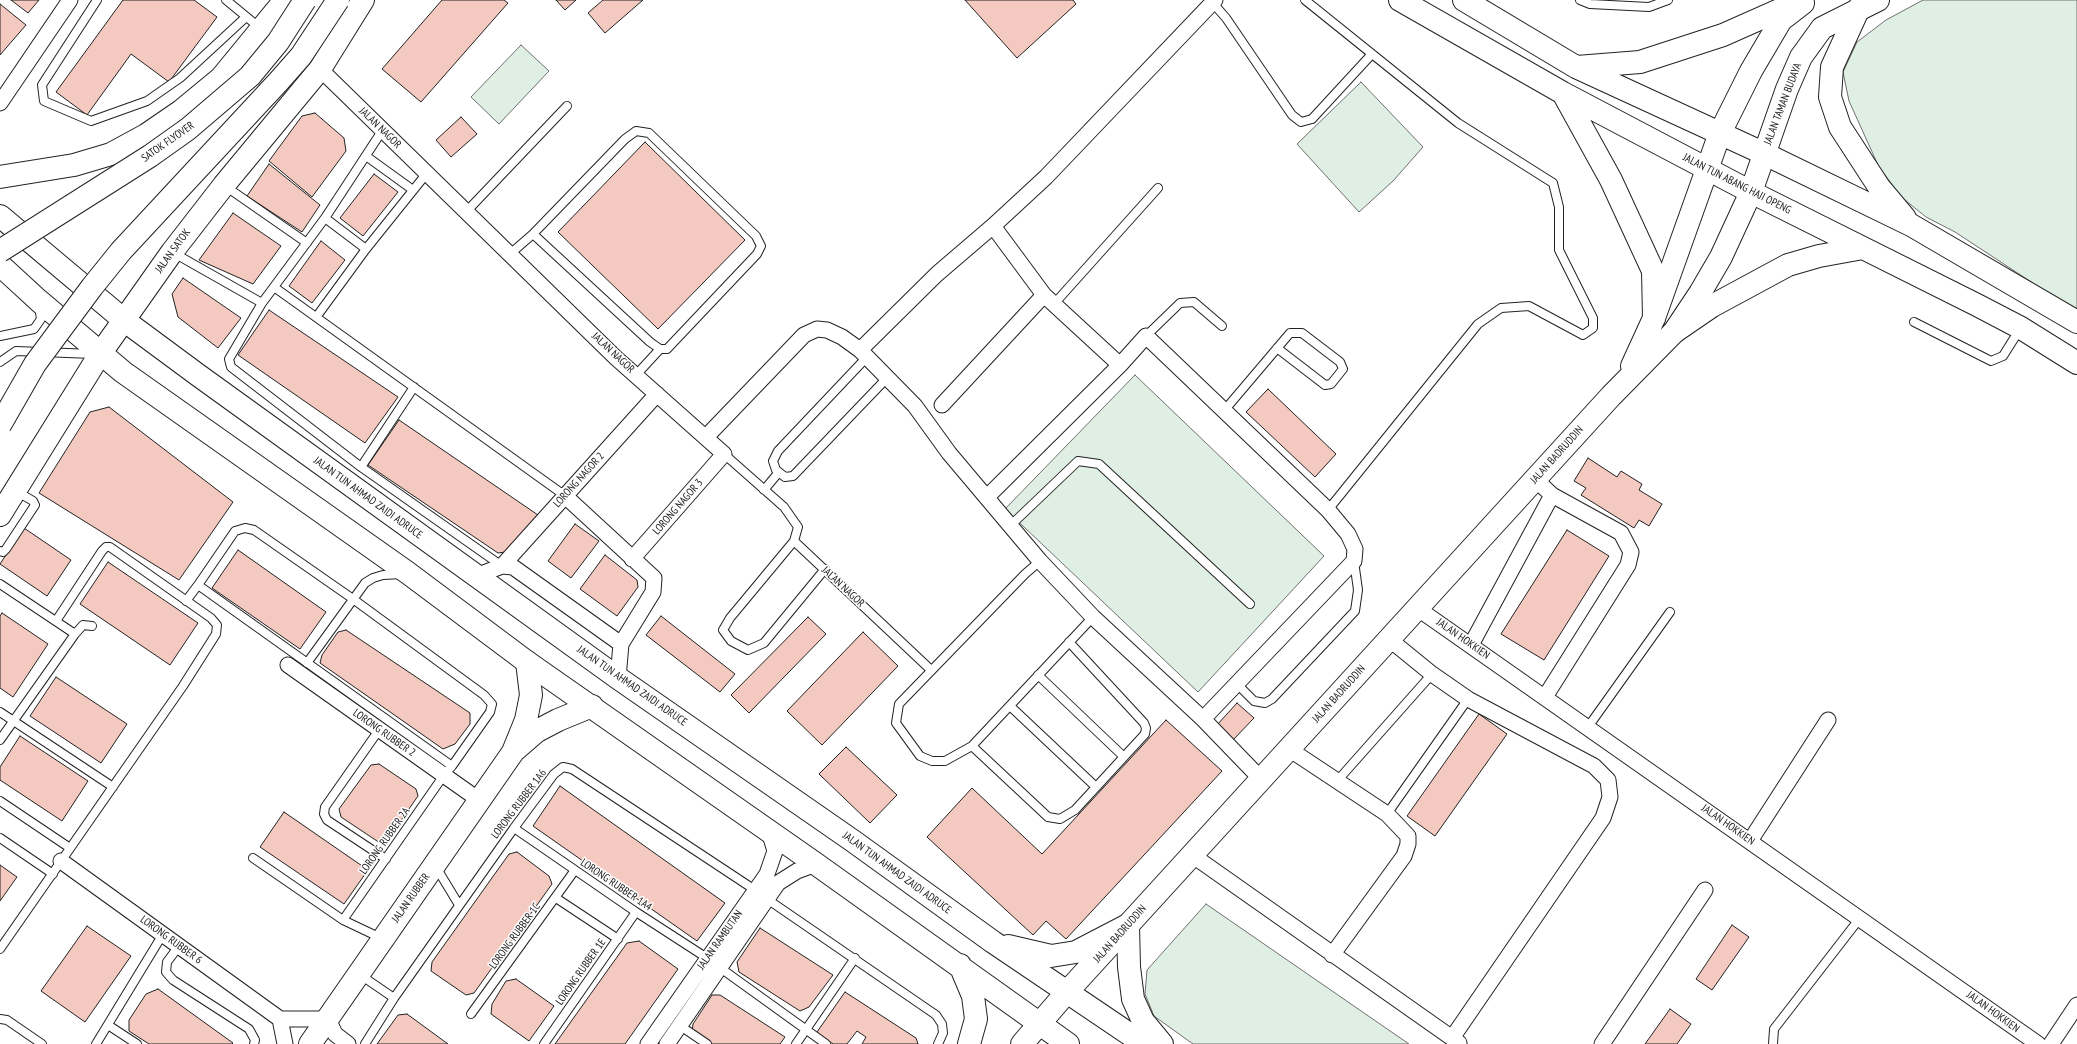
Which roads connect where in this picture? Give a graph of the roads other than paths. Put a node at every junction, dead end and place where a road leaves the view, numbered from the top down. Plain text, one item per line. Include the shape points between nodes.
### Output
1 (70, 0) edge
2 (97, 0) edge
3 (226, 0) edge
4 (285, 0) edge
5 (305, 0) edge
6 (338, 0) edge
7 (363, 0) edge
8 (1305, 0) edge
9 (1400, 0) edge
10 (1464, 0) edge
11 (1580, 0) edge
12 (1668, 0) edge
13 (1802, 0) edge
14 (1807, 0) edge
15 (1214, 1) edge
16 (1650, 3) edge
17 (1869, 4) edge
18 (254, 23) junction
19 (1371, 55) junction
20 (1576, 67) junction
21 (320, 69) junction
22 (1563, 93) junction
23 (0, 103) edge
24 (567, 106) dead end
25 (382, 131) junction
26 (1720, 133) junction
27 (1765, 154) junction
28 (366, 156) junction
29 (0, 160) edge
30 (74, 165) junction
31 (1708, 169) junction
32 (427, 173) junction
33 (0, 177) edge
34 (224, 185) junction
35 (1158, 188) dead end
36 (413, 190) junction
37 (1751, 192) junction
38 (466, 212) junction
39 (0, 216) edge
40 (325, 218) junction
41 (1911, 225) junction
42 (993, 226) junction
43 (533, 234) junction
44 (307, 242) junction
45 (1863, 248) junction
46 (366, 249) junction
47 (0, 251) edge
48 (172, 252) junction
49 (510, 254) junction
50 (0, 266) edge
51 (274, 287) junction
52 (38, 300) junction
53 (1049, 300) junction
54 (262, 303) junction
55 (317, 316) junction
56 (1654, 318) junction
57 (125, 321) junction
58 (1914, 322) dead end
59 (2077, 322) edge
60 (1222, 326) dead end
61 (2021, 328) junction
62 (1674, 332) junction
63 (0, 336) edge
64 (1146, 336) junction
65 (1278, 348) junction
66 (660, 349) junction
67 (864, 353) junction
68 (100, 354) junction
69 (0, 362) edge
70 (2077, 363) edge
71 (1120, 365) junction
72 (636, 375) junction
73 (887, 378) junction
74 (414, 387) junction
75 (657, 394) junction
76 (1611, 396) junction
77 (942, 405) dead end
78 (1223, 412) junction
79 (0, 425) edge
80 (706, 437) junction
81 (724, 454) junction
82 (361, 466) junction
83 (779, 472) junction
84 (1535, 479) junction
85 (764, 490) junction
86 (16, 491) junction
87 (1552, 494) junction
88 (564, 496) junction
89 (987, 497) junction
90 (1328, 510) junction
91 (0, 514) edge
92 (1011, 525) junction
93 (794, 541) junction
94 (0, 551) edge
95 (632, 559) junction
96 (1040, 561) junction
97 (1354, 561) junction
98 (502, 566) junction
99 (825, 569) junction
100 (408, 573) junction
101 (476, 576) junction
102 (0, 584) edge
103 (198, 585) junction
104 (353, 599) junction
105 (186, 601) junction
106 (1250, 604) dead end
107 (1417, 608) junction
108 (1670, 612) dead end
109 (1093, 617) junction
110 (56, 621) junction
111 (92, 626) dead end
112 (75, 634) junction
113 (1389, 639) junction
114 (1069, 642) junction
115 (621, 644) junction
116 (1471, 645) junction
117 (307, 662) junction
118 (527, 662) junction
119 (288, 665) dead end
120 (931, 670) junction
121 (1432, 674) junction
122 (1038, 675) junction
123 (618, 678) junction
124 (1237, 684) junction
125 (1545, 697) junction
126 (1468, 699) junction
127 (592, 706) junction
128 (1010, 706) junction
129 (0, 712) edge
130 (1203, 720) junction
131 (1828, 720) dead end
132 (14, 721) junction
133 (1588, 727) junction
134 (379, 730) junction
135 (0, 740) edge
136 (972, 746) junction
137 (1289, 749) junction
138 (513, 752) junction
139 (1123, 756) junction
140 (448, 771) junction
141 (1261, 779) junction
142 (1338, 780) junction
143 (113, 787) junction
144 (1096, 787) junction
145 (480, 800) junction
146 (0, 801) edge
147 (1387, 814) junction
148 (514, 828) junction
149 (769, 831) junction
150 (0, 838) edge
151 (1750, 841) junction
152 (70, 848) junction
153 (1192, 855) junction
154 (254, 858) dead end
155 (386, 859) junction
156 (816, 864) junction
157 (434, 865) junction
158 (57, 867) junction
159 (575, 870) junction
160 (755, 890) junction
161 (1706, 890) dead end
162 (556, 898) junction
163 (767, 899) junction
164 (459, 905) junction
165 (636, 912) junction
166 (1860, 918) junction
167 (343, 920) junction
168 (1128, 925) junction
169 (163, 934) junction
170 (383, 938) junction
171 (618, 939) junction
172 (993, 942) junction
173 (1, 943) edge
174 (179, 946) junction
175 (1332, 955) junction
176 (855, 958) junction
177 (713, 962) junction
178 (960, 966) junction
179 (358, 973) junction
180 (1066, 993) junction
181 (394, 998) junction
182 (2077, 1005) edge
183 (471, 1014) dead end
184 (0, 1019) edge
185 (280, 1019) junction
186 (328, 1019) junction
187 (1038, 1024) junction
188 (108, 1025) junction
189 (679, 1026) junction
190 (806, 1028) junction
191 (1456, 1041) edge
192 (42, 1044) edge
193 (96, 1044) edge
194 (137, 1044) edge
195 (254, 1044) edge
196 (285, 1044) edge
197 (310, 1044) edge
198 (348, 1044) edge
199 (365, 1044) edge
200 (544, 1044) edge
201 (648, 1044) edge
202 (667, 1044) edge
203 (707, 1044) edge
204 (796, 1044) edge
205 (826, 1044) edge
206 (938, 1044) edge
207 (969, 1044) edge
208 (1022, 1044) edge
209 (1068, 1044) edge
210 (1144, 1044) edge
211 (1162, 1044) edge
212 (1602, 1044) edge
213 (1773, 1044) edge
214 (2038, 1044) edge
215 (2051, 1044) edge

1 - 23 street
2 - 18 lane via 42,85 44,101 91,121 147,101
3 - 18 lane
4 - 18 main road
5 - 47 main road, SATOK FLYOVER, bridge via 278,42 250,76 188,129
6 - 79 main road, bridge via 301,56 121,251 92,287 35,364
7 - 21 main road, JALAN SATOK
8 - 19 lane
9 - 22 main road, JALAN TUN ABANG HAJI OPENG
10 - 20 main road
11 - 16 lane via 1590,4
12 - 16 lane
13 - 20 main road via 1723,35 1640,62
14 - 26 main road via 1781,20 1751,71
15 - 19 lane via 1292,115 1301,122 1312,119
15 - 42 street via 1046,177
17 - 27 main road, JALAN TAMAN BUDAYA via 1822,28 1801,56
17 - 41 main road via 1832,67 1830,97 1840,127 1879,188
18 - 30 main road via 221,78 181,110 146,135 111,154
19 - 90 lane via 1458,123 1553,183 1559,207 1559,250 1593,318 1594,328 1583,335 1529,306 1501,308 1478,324
20 - 26 main road
21 - 25 street, JALAN NAGOR
21 - 34 main road, JALAN SATOK
22 - 31 main road, JALAN TUN ABANG HAJI OPENG
22 - 56 main road via 1611,180 1653,271
24 - 38 lane
25 - 28 lane
25 - 32 street, JALAN NAGOR
26 - 27 main road
26 - 31 main road, JALAN BADRUDDIN
27 - 37 main road, JALAN TAMAN BUDAYA
27 - 41 main road
28 - 36 lane
28 - 40 lane
29 - 30 main road
30 - 33 main road
31 - 37 main road, JALAN TUN ABANG HAJI OPENG
31 - 56 main road, JALAN BADRUDDIN
32 - 36 lane
32 - 38 street, JALAN NAGOR
34 - 44 lane
34 - 48 main road, JALAN SATOK
35 - 53 lane
36 - 46 lane
37 - 45 main road, JALAN TUN ABANG HAJI OPENG
37 - 62 main road, JALAN BADRUDDIN via 1721,257
38 - 49 street, JALAN NAGOR
39 - 57 main road, JALAN TUN AHMAD ZAIDI ADRUCE
40 - 44 lane
40 - 46 lane
41 - 59 main road
42 - 53 street
42 - 67 street via 937,274
43 - 49 lane
43 - 66 lane
43 - 66 lane via 624,139 636,131 649,133 756,236 761,246 757,254 667,349
44 - 51 lane
45 - 61 main road, JALAN TUN ABANG HAJI OPENG
45 - 62 main road via 1788,265 1712,306
46 - 55 lane
48 - 54 lane
48 - 57 main road, JALAN SATOK
49 - 72 street, JALAN NAGOR
50 - 52 main road
51 - 54 lane
51 - 55 lane
52 - 63 lane via 41,319 34,329
52 - 68 main road
53 - 71 street
53 - 77 street
54 - 82 lane via 229,358 231,367
55 - 74 lane
56 - 76 main road, JALAN BADRUDDIN via 1636,361
57 - 68 main road, JALAN SATOK
57 - 101 main road, JALAN TUN AHMAD ZAIDI ADRUCE
58 - 61 lane via 1991,361 2003,356
60 - 64 lane via 1194,302 1180,303
61 - 70 main road, JALAN TUN ABANG HAJI OPENG
62 - 76 main road, JALAN BADRUDDIN
64 - 71 street
64 - 78 street
65 - 65 lane via 1290,333 1302,333 1340,362 1343,369 1331,384 1325,385
65 - 78 lane
66 - 72 lane
67 - 73 street
67 - 80 street via 827,330 817,329 804,335
67 - 83 lane via 778,451 773,461
68 - 69 lane via 16,351
68 - 86 main road, JALAN SATOK
68 - 100 main road
71 - 89 street
72 - 75 street, JALAN NAGOR
73 - 83 lane via 793,476 785,477
73 - 89 street via 915,406
74 - 82 lane
74 - 88 lane
75 - 80 street, JALAN NAGOR
75 - 88 street, LORONG NAGOR 2
76 - 84 main road, JALAN BADRUDDIN
78 - 90 street
80 - 81 street, JALAN NAGOR
81 - 85 lane, JALAN NAGOR
81 - 95 street, LORONG NAGOR 3
82 - 98 lane
83 - 85 lane
84 - 87 street
84 - 107 main road, JALAN BADRUDDIN
85 - 93 lane, JALAN NAGOR via 784,508 798,527
86 - 91 main road, JALAN SATOK
86 - 94 lane via 33,501 35,505 6,549
87 - 116 street
87 - 125 street via 1621,533 1631,552 1628,565
88 - 95 street
88 - 98 street, LORONG NAGOR 2
89 - 92 street
90 - 97 street via 1348,534 1355,549
92 - 96 street
92 - 106 lane via 1078,461 1099,464
93 - 99 lane, JALAN NAGOR
93 - 99 lane via 730,618 723,630 731,641 748,650 764,643
95 - 115 street via 654,578 653,592
96 - 109 street
96 - 120 lane
97 - 124 street
97 - 124 lane via 1358,590 1355,611 1272,699 1265,703 1254,701
98 - 101 street
98 - 115 street via 513,567
99 - 120 lane, JALAN NAGOR
100 - 104 lane via 373,578
100 - 118 main road
101 - 123 main road, JALAN TUN AHMAD ZAIDI ADRUCE
102 - 110 lane
103 - 104 lane via 235,531 245,528 254,530
103 - 105 lane
103 - 117 lane
104 - 117 lane
104 - 140 lane, LORONG RUBBER 2A via 484,695 492,704 490,712
105 - 110 lane via 110,547 106,547
105 - 143 lane via 211,618 217,626 216,634
107 - 113 main road, JALAN BADRUDDIN
107 - 116 street, JALAN HOKKIEN
108 - 133 lane
109 - 114 lane
109 - 130 street
110 - 112 lane
111 - 112 lane via 83,625
112 - 132 lane
113 - 121 street
113 - 137 main road, JALAN BADRUDDIN
114 - 122 lane
114 - 139 lane via 1144,723 1144,734
115 - 123 street
116 - 125 street, JALAN HOKKIEN
117 - 140 lane
118 - 127 main road
118 - 138 main road, JALAN RUBBER via 531,695 526,720
119 - 134 street, LORONG RUBBER 2
120 - 136 lane via 899,704 896,723 920,756 932,761 945,761
121 - 126 street
121 - 142 lane
122 - 128 lane
122 - 139 lane
123 - 172 main road, JALAN TUN AHMAD ZAIDI ADRUCE via 853,840
124 - 130 street
125 - 133 street, JALAN HOKKIEN
126 - 147 lane
126 - 191 street via 1594,766 1608,780 1610,796 1603,818
127 - 138 main road, JALAN RUBBER via 537,731
127 - 149 main road
128 - 136 lane
128 - 144 lane
129 - 132 lane
130 - 141 street
131 - 151 street
132 - 135 lane
132 - 143 lane
133 - 151 street, JALAN HOKKIEN
134 - 140 street, LORONG RUBBER 2
134 - 155 lane via 325,807 324,814 327,820
136 - 144 lane via 1048,818 1060,819 1075,810
137 - 141 main road, JALAN BADRUDDIN
137 - 142 street
138 - 145 main road, JALAN RUBBER
139 - 144 lane
140 - 145 street, LORONG RUBBER 2
140 - 155 lane, LORONG RUBBER 2A
141 - 153 main road, JALAN BADRUDDIN
142 - 147 street
143 - 152 lane
145 - 157 main road, JALAN RUBBER
146 - 152 lane
147 - 175 street via 1408,836 1404,856
148 - 159 lane, LORONG RUBBER 1A4
148 - 160 lane, LORONG RUBBER 1A6 via 554,774 563,767 572,769
148 - 164 lane, LORONG RUBBER 1A6
149 - 156 main road
149 - 160 street, JALAN RAMBUTAN via 775,851 767,874
150 - 158 lane
151 - 166 street, JALAN HOKKIEN
152 - 158 lane
153 - 168 main road, JALAN BADRUDDIN
153 - 175 street
154 - 167 lane
155 - 167 lane, LORONG RUBBER 2A
156 - 163 street, JALAN RAMBUTAN via 797,871 778,883
156 - 178 main road
157 - 164 lane
157 - 170 main road, JALAN RUBBER
158 - 169 street, LORONG RUBBER 6
158 - 173 lane
159 - 162 lane, LORONG RUBBER 1C
159 - 165 lane, LORONG RUBBER 1A4
160 - 177 street, JALAN RAMBUTAN
161 - 212 street
162 - 171 lane
162 - 183 lane, LORONG RUBBER 1C
163 - 176 lane
163 - 177 street, JALAN RAMBUTAN
164 - 181 lane, LORONG RUBBER 1A6
165 - 171 lane, LORONG RUBBER 1E
165 - 177 lane, LORONG RUBBER 1A4
166 - 213 lane via 1774,1029
166 - 214 street, JALAN HOKKIEN
167 - 170 lane
168 - 172 main road via 1076,952 1051,956
168 - 180 main road, JALAN BADRUDDIN
168 - 211 main road via 1133,999 1143,1021
169 - 174 street, LORONG RUBBER 6
169 - 188 lane
170 - 179 main road, JALAN RUBBER
171 - 200 lane, LORONG RUBBER 1E
172 - 180 main road, JALAN TUN AHMAD ZAIDI ADRUCE
174 - 185 street, LORONG RUBBER 6
174 - 195 lane via 167,962 166,972 174,980 248,1029 255,1040
175 - 191 street
176 - 190 lane
176 - 206 lane via 936,1015 942,1024 943,1033
177 - 189 street, JALAN RAMBUTAN
177 - 190 lane, LORONG RUBBER 1A4
177 - 201 street, JALAN RAMBUTAN
178 - 187 main road
178 - 207 main road via 973,996 976,1019
179 - 181 lane
179 - 186 main road, JALAN RUBBER
180 - 187 main road, JALAN BADRUDDIN
180 - 210 main road, JALAN TUN AHMAD ZAIDI ADRUCE
181 - 199 lane, LORONG RUBBER 1A6
182 - 215 street
184 - 192 lane via 6,1020
185 - 186 street
185 - 196 street
186 - 197 main road, JALAN RUBBER
186 - 198 street via 335,1034
187 - 208 main road, JALAN BADRUDDIN
187 - 209 main road
188 - 193 lane
188 - 194 lane
189 - 202 street, JALAN RAMBUTAN
189 - 203 lane
190 - 204 lane
190 - 205 lane, LORONG RUBBER 1A4

